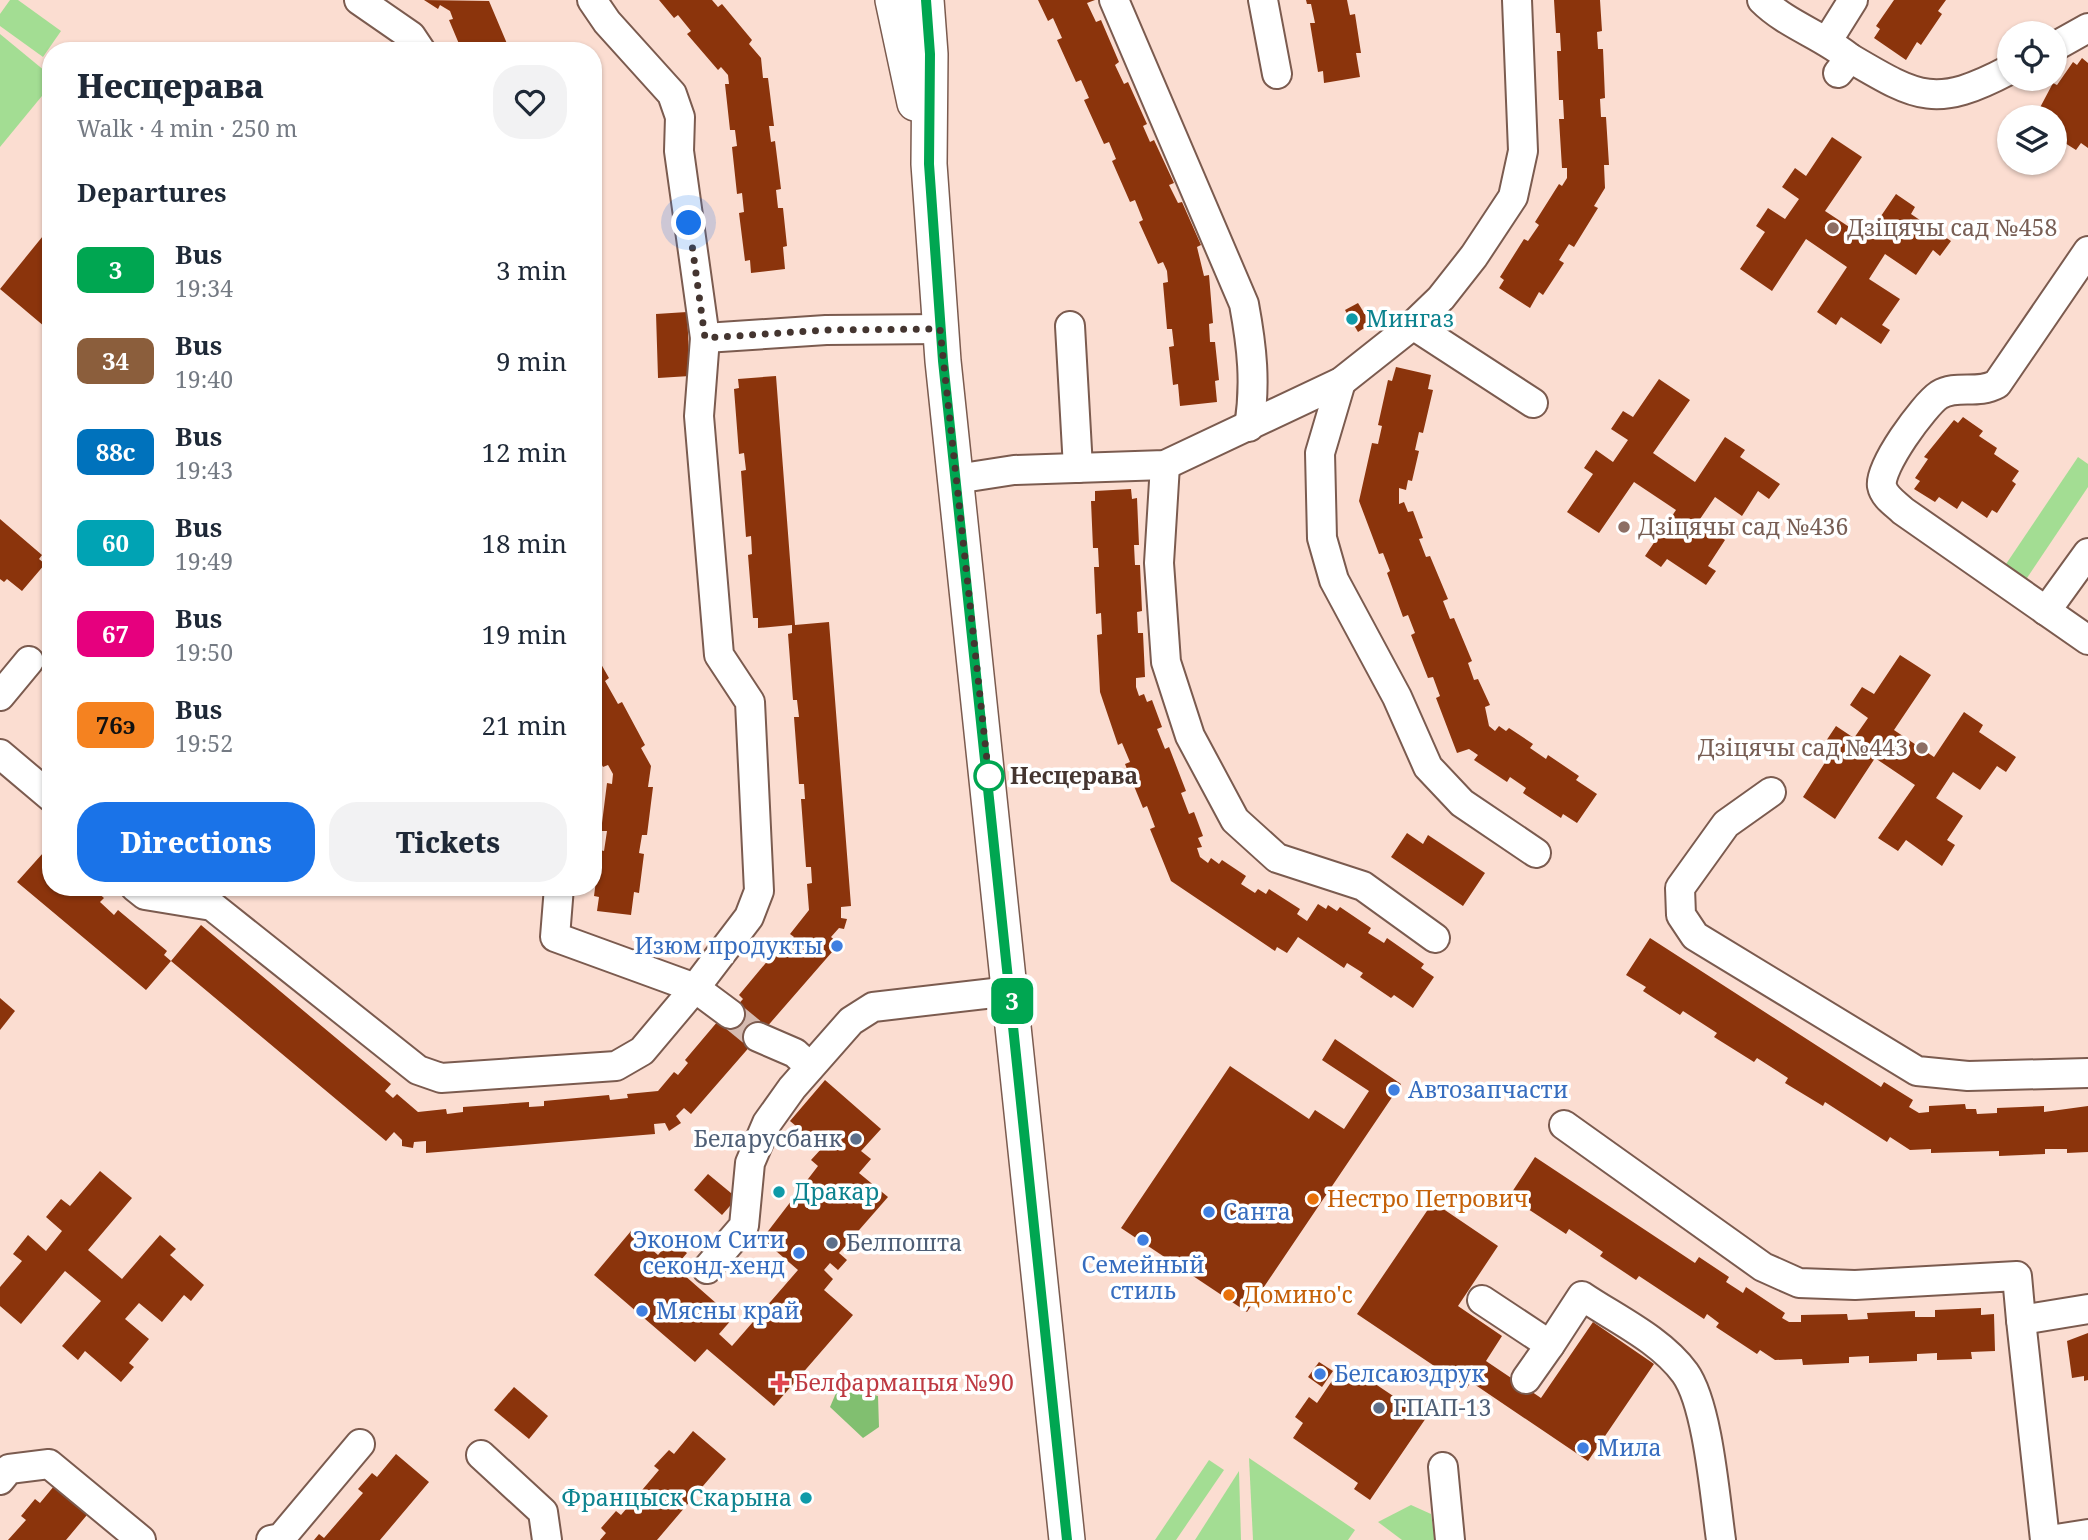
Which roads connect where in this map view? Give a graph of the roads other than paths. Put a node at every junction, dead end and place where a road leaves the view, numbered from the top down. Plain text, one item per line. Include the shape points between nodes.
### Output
1 (359, 0) edge
2 (593, 0) edge
3 (893, 0) edge
4 (926, 0) edge
5 (1114, 0) edge
6 (1263, 0) edge
7 (1517, 0) edge
8 (1762, 0) edge
9 (1853, 0) edge
10 (2088, 28) edge
11 (1828, 40) junction
12 (2067, 40) edge
13 (415, 42) edge
14 (1277, 74) dead end
15 (1997, 77) edge
16 (929, 164) junction
17 (2088, 251) edge
18 (1413, 325) junction
19 (1070, 326) dead end
20 (940, 329) junction
21 (705, 338) junction
22 (1341, 382) junction
23 (1533, 403) dead end
24 (1249, 427) junction
25 (1165, 465) junction
26 (1078, 467) junction
27 (956, 479) junction
28 (2088, 553) edge
29 (2046, 611) junction
30 (2088, 640) edge
31 (29, 661) dead end
32 (0, 696) edge
33 (0, 754) edge
34 (42, 789) edge
35 (1771, 792) dead end
36 (1535, 853) dead end
37 (151, 896) edge
38 (558, 896) edge
39 (1435, 937) dead end
40 (695, 988) junction
41 (1011, 991) junction
42 (730, 1014) tunnel mouth
43 (758, 1037) tunnel mouth
44 (810, 1067) junction
45 (2088, 1073) edge
46 (1564, 1125) dead end
47 (707, 1269) dead end
48 (1482, 1300) dead end
49 (2088, 1309) edge
50 (2021, 1320) junction
51 (1550, 1345) junction
52 (1526, 1379) dead end
53 (360, 1444) dead end
54 (481, 1455) dead end
55 (1443, 1467) dead end
56 (3, 1471) edge
57 (2088, 1534) edge
58 (141, 1540) edge
59 (271, 1540) edge
60 (547, 1540) edge
61 (1067, 1540) edge
62 (1450, 1540) edge
63 (1721, 1540) edge
64 (2047, 1540) edge

1 - 13 street
2 - 21 street via 672,94 680,117 679,152
3 - 16 main road
4 - 16 main road
5 - 24 street via 1244,304 1255,391
6 - 14 street
7 - 18 street via 1523,151 1513,197 1474,256
8 - 11 street via 1782,17
9 - 11 street
10 - 12 street
11 - 15 street via 1844,66 1931,96 1952,94
16 - 20 main road
17 - 29 street via 1997,384 1984,391 1956,389 1940,394 1925,408 1883,475 1882,487 1903,511
18 - 22 street
18 - 23 street
19 - 26 street
20 - 21 street
20 - 27 main road
21 - 40 street via 699,416 719,655 750,702 759,891 749,917
22 - 24 street
22 - 36 street via 1320,453 1322,538 1334,580 1397,696 1428,767 1462,803
24 - 25 street
25 - 26 street
25 - 39 street via 1159,563 1166,662 1190,736 1235,820 1277,858 1363,886
26 - 27 street
27 - 41 main road
28 - 29 street
29 - 30 street
31 - 32 street
33 - 34 street
35 - 45 street via 1726,824 1680,888 1681,915 1695,936 1917,1071 1968,1076
37 - 40 street via 212,906 418,1070 441,1078 616,1066 642,1051
38 - 40 street via 555,937
40 - 42 street
41 - 44 street via 873,1007 851,1021
41 - 61 main road
43 - 44 street via 794,1053
44 - 47 street via 767,1123 751,1163 744,1226
46 - 50 street via 1763,1267 1799,1283 1855,1285 2017,1276
48 - 51 street
49 - 50 street
50 - 64 street
51 - 52 street
51 - 63 street via 1582,1296 1665,1351 1686,1375 1701,1414
53 - 59 street via 281,1538
54 - 60 street via 543,1512
55 - 62 street
56 - 58 street via 49,1464
57 - 64 street

